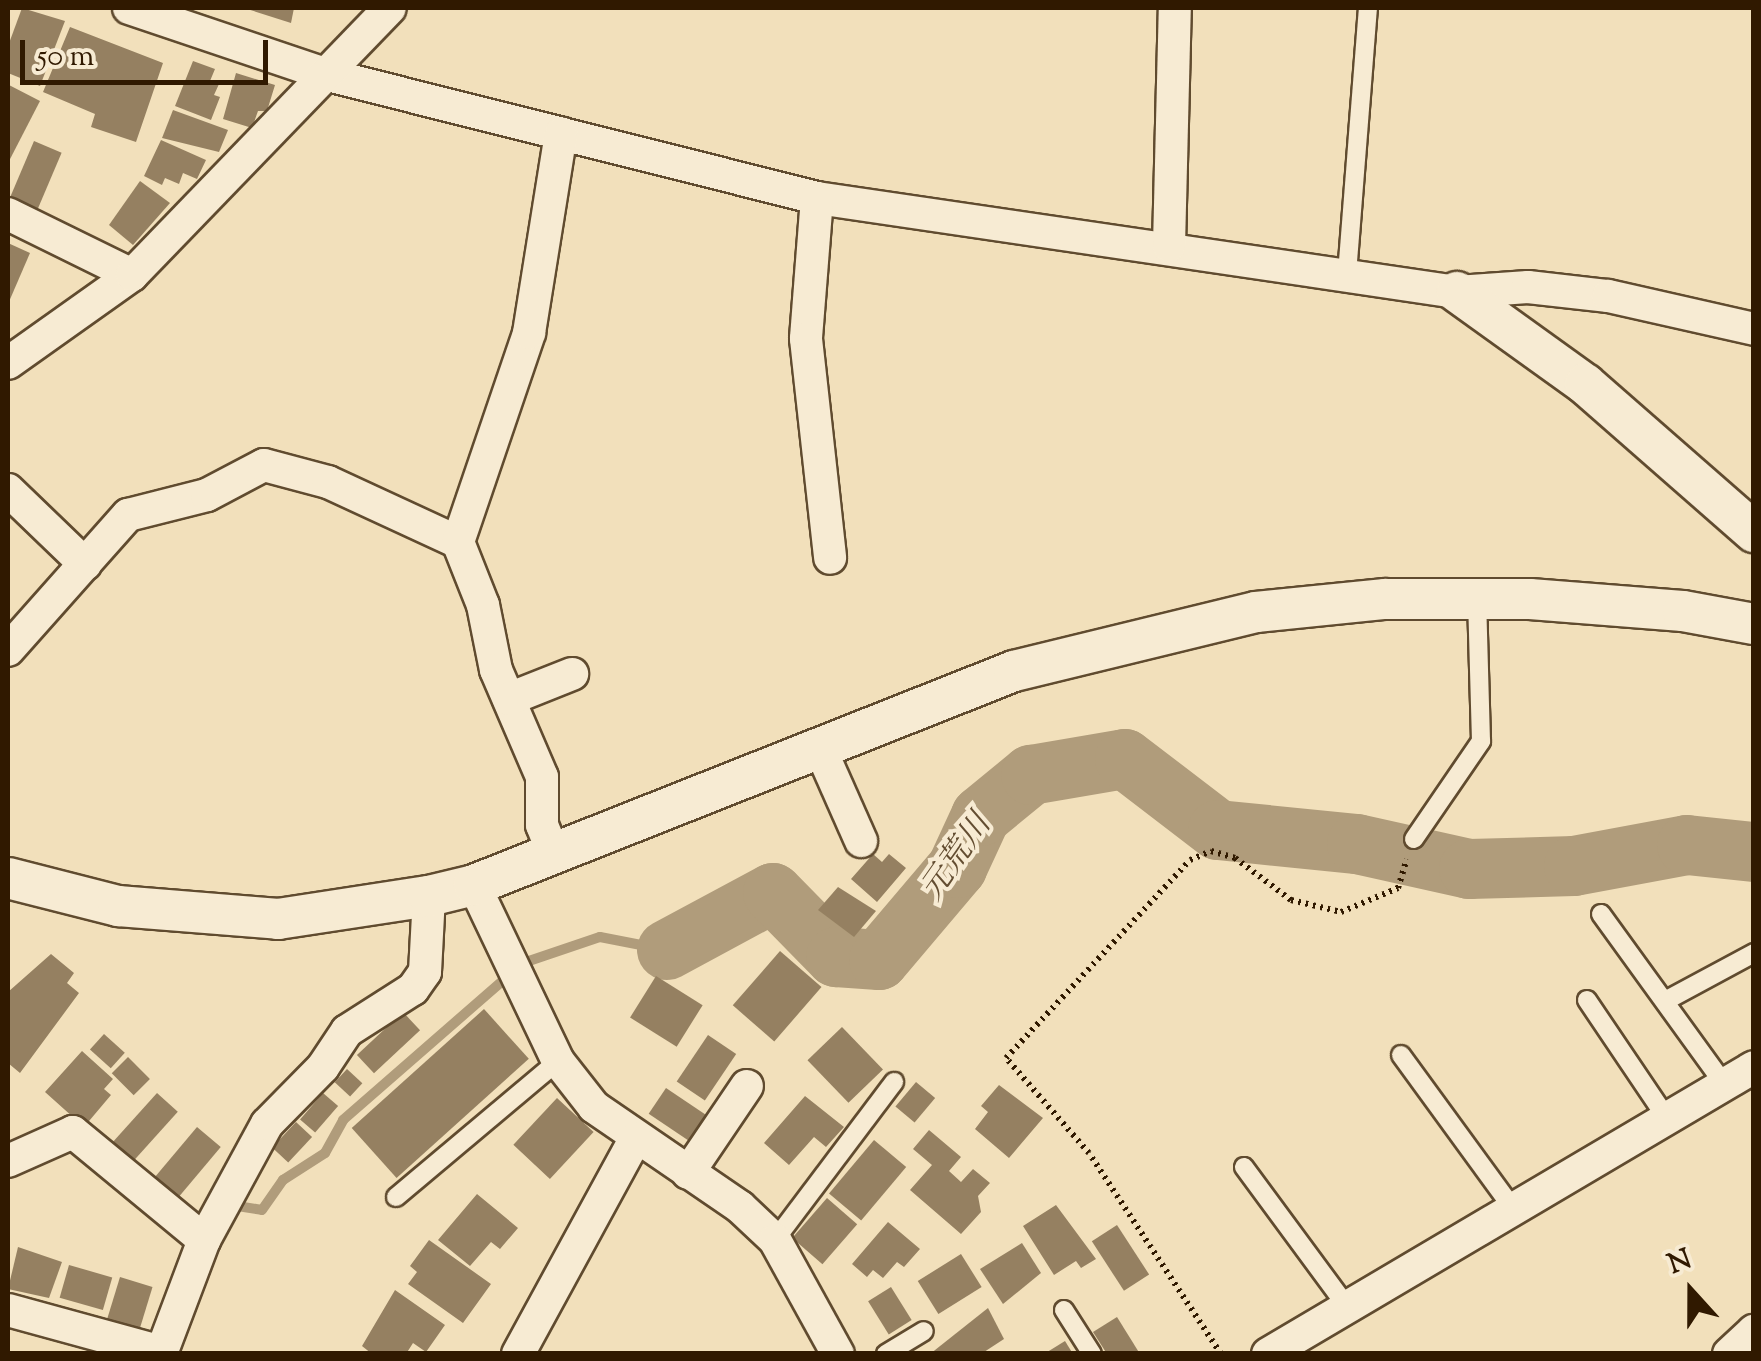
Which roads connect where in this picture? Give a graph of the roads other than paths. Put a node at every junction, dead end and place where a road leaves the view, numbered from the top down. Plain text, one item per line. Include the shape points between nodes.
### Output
1 (129, 8) edge
2 (390, 8) edge
3 (1175, 8) edge
4 (1368, 8) edge
5 (328, 75) junction
6 (561, 134) junction
7 (816, 198) junction
8 (8, 214) edge
9 (1169, 246) junction
10 (1347, 274) junction
11 (132, 275) junction
12 (1457, 292) junction
13 (1754, 328) edge
14 (8, 363) edge
15 (8, 490) edge
16 (1754, 532) edge
17 (458, 542) junction
18 (830, 558) dead end
19 (85, 564) junction
20 (1478, 599) junction
21 (1754, 624) edge
22 (8, 650) edge
23 (572, 674) dead end
24 (509, 699) junction
25 (819, 746) junction
26 (1414, 839) dead end
27 (861, 841) dead end
28 (553, 852) junction
29 (8, 878) edge
30 (474, 885) junction
31 (429, 896) junction
32 (1601, 914) dead end
33 (1754, 952) edge
34 (1587, 1000) dead end
35 (1664, 1001) junction
36 (1402, 1055) dead end
37 (558, 1061) junction
38 (1754, 1066) edge
39 (894, 1082) dead end
40 (1724, 1084) junction
41 (747, 1086) dead end
42 (1666, 1117) junction
43 (635, 1139) junction
44 (8, 1161) edge
45 (1244, 1167) dead end
46 (688, 1173) junction
47 (396, 1198) dead end
48 (1511, 1206) junction
49 (204, 1240) junction
50 (775, 1240) junction
51 (1345, 1304) junction
52 (8, 1310) edge
53 (1064, 1310) dead end
54 (924, 1331) dead end
55 (1754, 1332) edge
56 (162, 1352) edge
57 (518, 1354) edge
58 (838, 1354) edge
59 (886, 1354) edge
60 (1092, 1354) edge
61 (1268, 1354) edge
62 (1729, 1354) edge

1 - 5 street
2 - 5 street
3 - 9 street
4 - 10 lane
5 - 6 street
5 - 11 street
6 - 7 street
6 - 17 street via 529,333
7 - 9 street
7 - 18 street via 806,339
8 - 11 street
9 - 10 street
10 - 12 street
11 - 14 street
12 - 13 street via 1528,287 1608,296
12 - 16 street via 1585,384
15 - 19 street
17 - 19 street via 328,482 264,465 207,495 128,515
17 - 24 street
19 - 22 street
20 - 21 street via 1683,611
20 - 25 street via 1385,599 1220,620 1014,671
20 - 26 lane via 1481,741
23 - 24 street
24 - 28 street via 542,777 542,825
25 - 27 street
25 - 28 street
28 - 30 street
29 - 31 street via 118,906 278,919
30 - 31 street
30 - 37 street
31 - 49 street via 425,972 413,989 347,1031 324,1066 267,1124
32 - 35 lane
33 - 35 lane
34 - 42 lane
35 - 40 lane
36 - 48 lane
37 - 43 street via 594,1107
37 - 47 lane
38 - 40 street
39 - 50 lane
40 - 42 street
41 - 46 street
42 - 48 street
43 - 46 street
43 - 57 street
44 - 49 street via 73,1132
45 - 51 lane
46 - 50 street
48 - 51 street
49 - 56 street
50 - 58 street
51 - 61 street
52 - 56 street
53 - 60 lane
54 - 59 lane
55 - 62 street

